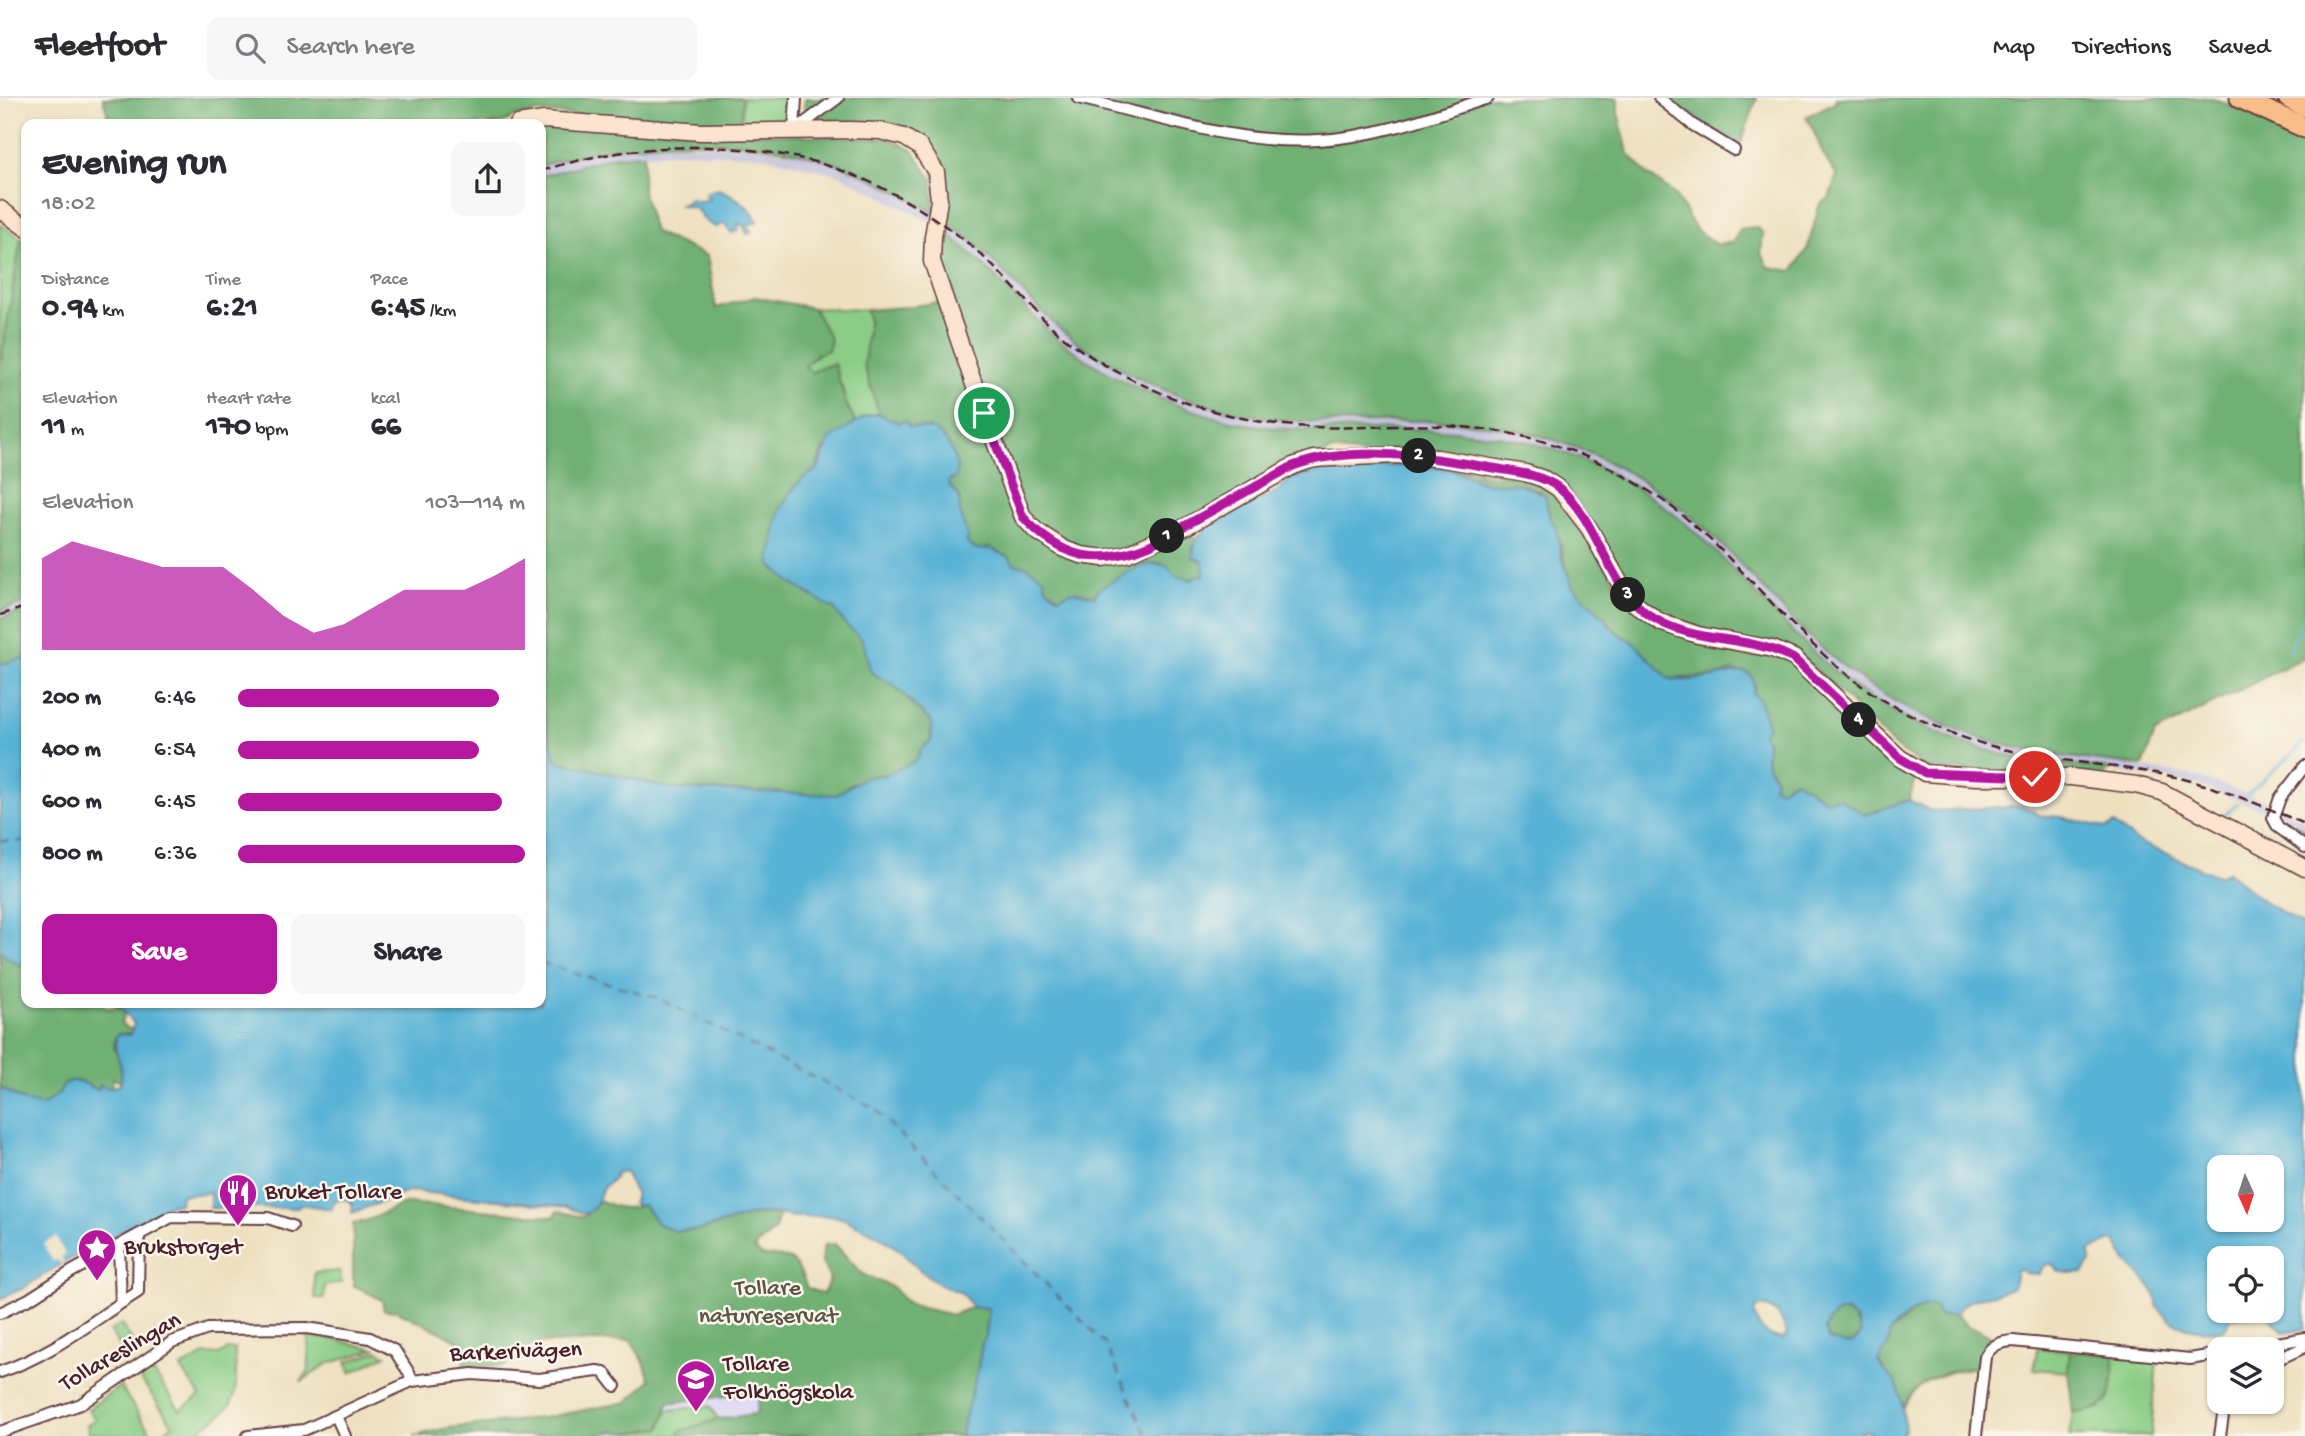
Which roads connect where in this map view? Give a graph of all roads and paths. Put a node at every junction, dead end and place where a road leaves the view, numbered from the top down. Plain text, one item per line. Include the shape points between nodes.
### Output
1 (796, 98) edge
2 (838, 98) edge
3 (1078, 98) edge
4 (1488, 98) edge
5 (1659, 98) edge
6 (2240, 98) edge
7 (2288, 98) edge
8 (2305, 107) edge
9 (546, 120) edge
10 (2305, 128) edge
11 (794, 131) junction
12 (1734, 150) dead end
13 (0, 209) edge
14 (21, 224) edge
15 (2305, 766) edge
16 (2305, 847) edge
17 (2305, 868) edge
18 (292, 1226) dead end
19 (139, 1235) junction
20 (119, 1246) junction
21 (121, 1303) junction
22 (0, 1313) edge
23 (2305, 1338) edge
24 (2284, 1342) edge
25 (2305, 1347) edge
26 (2207, 1356) edge
27 (2284, 1357) edge
28 (0, 1372) edge
29 (412, 1381) junction
30 (615, 1386) dead end
31 (2223, 1414) edge
32 (336, 1416) junction
33 (0, 1432) edge
34 (248, 1436) edge
35 (345, 1436) edge
36 (1976, 1436) edge
37 (2220, 1436) edge

1 - 11 street
2 - 11 street
3 - 4 street via 1234,135 1318,140 1407,124
5 - 12 street
6 - 10 highway
7 - 8 highway
9 - 11 street via 701,132
11 - 17 street via 893,133 920,147 932,163 939,192 932,248 938,281 1023,517 1064,549 1103,558 1127,554 1312,459 1438,457 1526,473 1559,489 1589,528 1622,587 1649,615 1698,635 1773,649 1794,659 1900,758 1925,773 2071,777 2136,785 2162,792
13 - 14 street
15 - 16 street via 2280,798 2273,818
18 - 19 street via 268,1218 171,1216
19 - 20 street
19 - 21 street via 140,1289
20 - 21 street
20 - 22 street
21 - 28 street, Tollareslingan via 46,1352
23 - 24 street
25 - 27 street
26 - 36 street via 2190,1359 1999,1343 1985,1357
29 - 30 street, Barkerivägen via 472,1374 539,1378 597,1371 604,1372
29 - 32 street, Barkerivägen
29 - 33 street, Tollareslingan via 395,1351 369,1338 307,1328 208,1329 172,1342 81,1404
31 - 37 street
32 - 34 street, Barkerivägen via 303,1430
32 - 35 street

